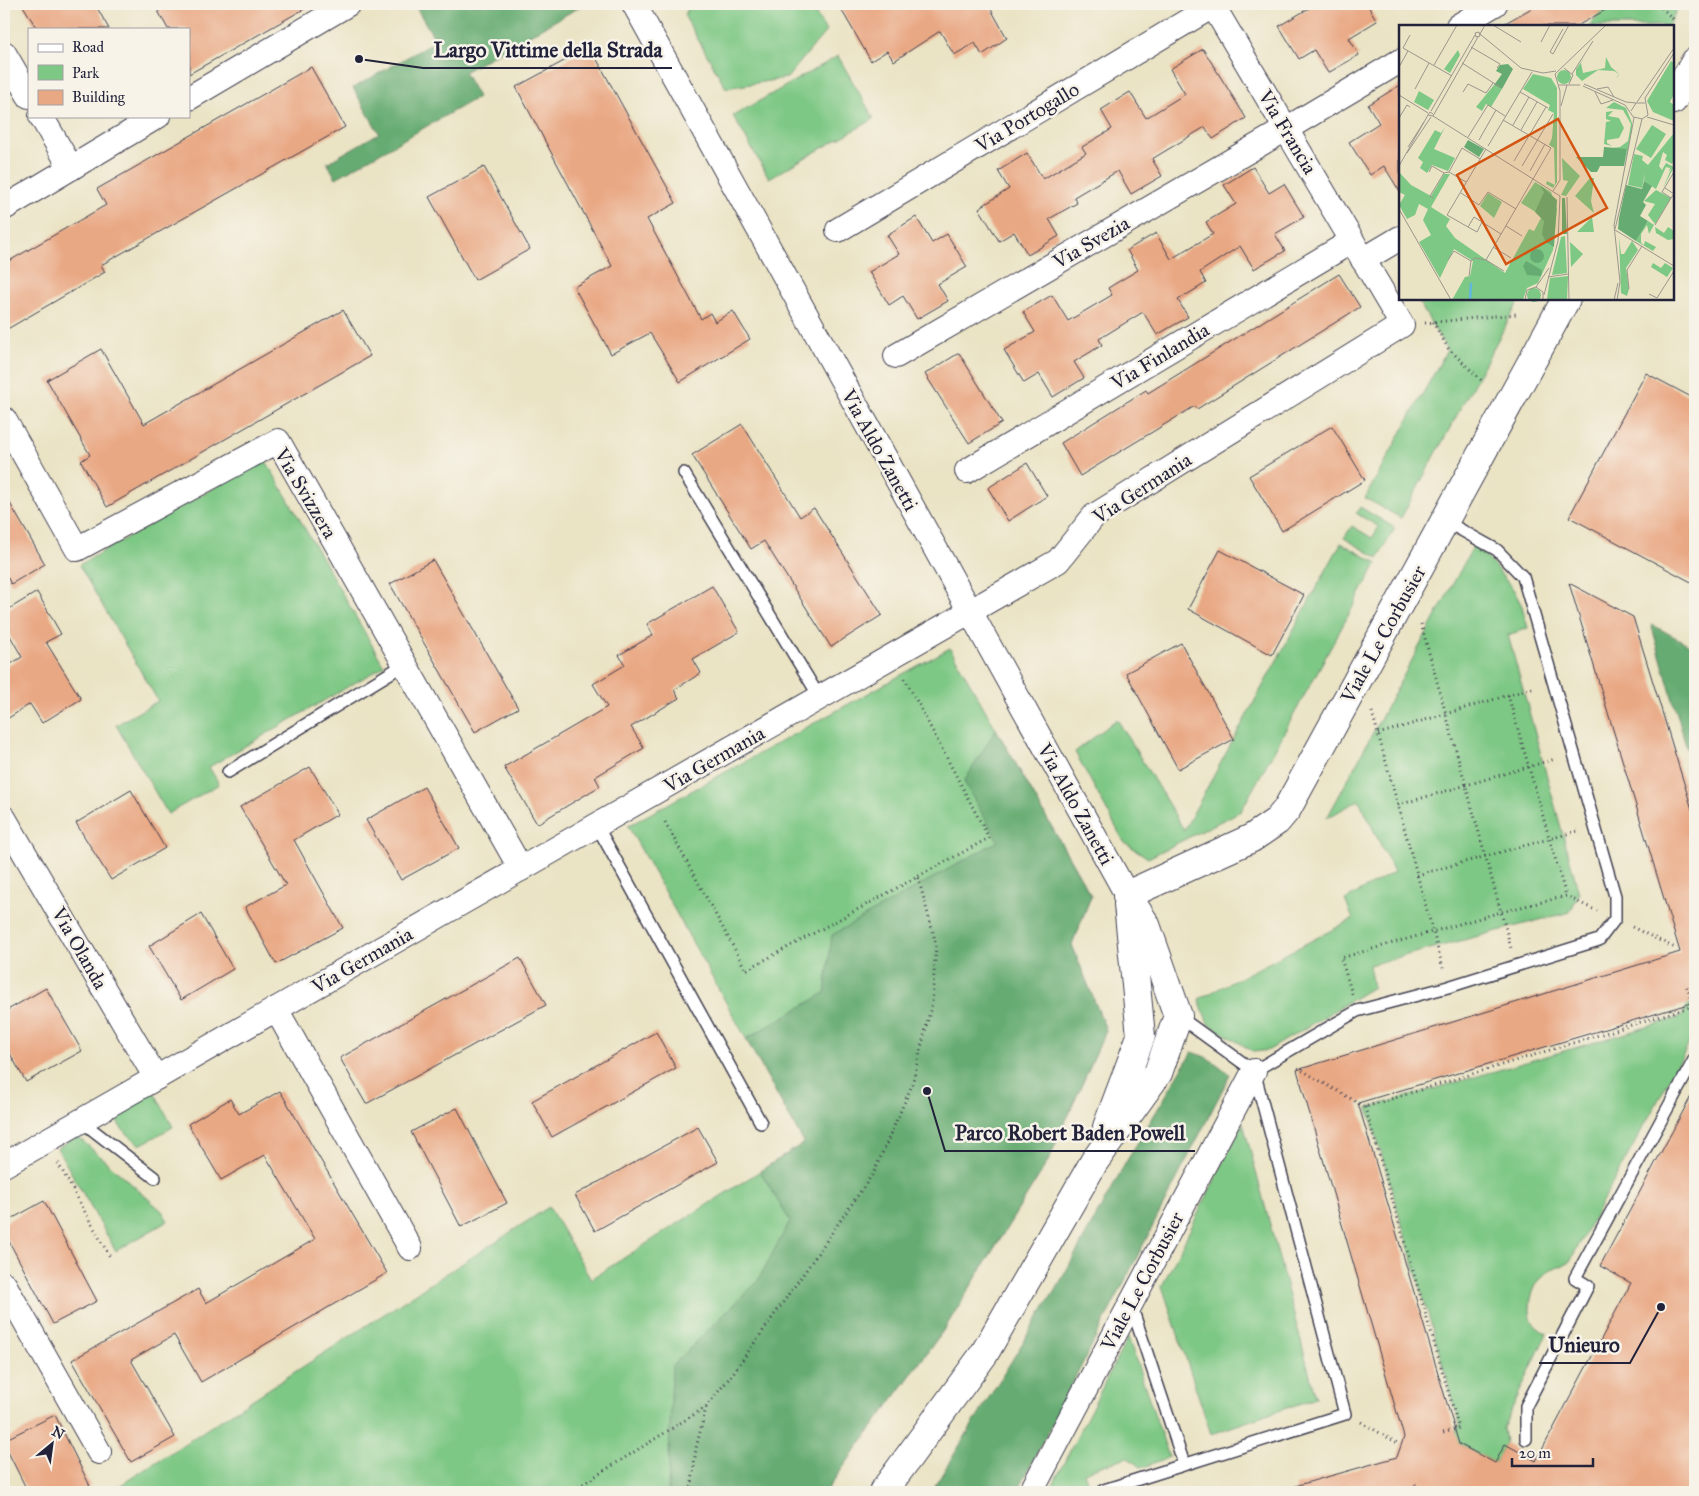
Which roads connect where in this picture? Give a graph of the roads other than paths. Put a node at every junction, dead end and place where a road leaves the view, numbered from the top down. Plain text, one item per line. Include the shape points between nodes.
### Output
1 (348, 4) edge
2 (634, 4) edge
3 (1214, 4) edge
4 (1495, 4) edge
5 (1460, 25) edge
6 (4, 52) edge
7 (1399, 62) edge
8 (1695, 62) edge
9 (28, 94) edge
10 (190, 97) edge
11 (1674, 98) edge
12 (42, 118) edge
13 (155, 118) edge
14 (1286, 129) junction
15 (71, 168) junction
16 (4, 208) edge
17 (838, 230) dead end
18 (1399, 238) edge
19 (1358, 250) junction
20 (1565, 300) edge
21 (1402, 325) joint
22 (896, 356) dead end
23 (4, 419) edge
24 (967, 472) dead end
25 (684, 473) dead end
26 (1445, 521) junction
27 (970, 611) junction
28 (405, 664) junction
29 (820, 698) junction
30 (228, 772) dead end
31 (4, 818) edge
32 (597, 826) junction
33 (521, 870) junction
34 (1127, 895) junction
35 (276, 1009) junction
36 (1178, 1016) junction
37 (1695, 1058) edge
38 (1254, 1070) junction
39 (156, 1078) junction
40 (81, 1121) junction
41 (761, 1123) dead end
42 (1094, 1162) junction
43 (4, 1165) edge
44 (155, 1178) dead end
45 (410, 1248) dead end
46 (4, 1284) edge
47 (1131, 1303) junction
48 (1526, 1439) dead end
49 (100, 1452) dead end
50 (1184, 1464) junction
51 (883, 1492) edge
52 (1031, 1492) edge
53 (1104, 1492) edge

1 - 10 street
2 - 27 street, Via Aldo Zanetti
3 - 14 street, Via Francia
3 - 17 street, Via Portogallo
4 - 5 street
6 - 9 street
7 - 14 street, Via Svezia
8 - 11 street
12 - 15 street
13 - 15 street
14 - 19 street, Via Francia
14 - 22 street, Via Svezia
15 - 16 street
18 - 19 street
19 - 21 street, Via Francia
19 - 24 street, Via Finlandia
20 - 26 street, Viale Le Corbusier
21 - 27 street, Via Germania via 1094,516 1058,560
23 - 28 street, Via Svizzera via 77,549 278,441
25 - 29 lane
26 - 34 street, Viale Le Corbusier via 1287,809 1277,821 1252,838
26 - 38 lane via 1497,550 1523,577 1614,896 1615,920 1599,940 1357,1011
27 - 29 street, Via Germania
27 - 34 street, Via Aldo Zanetti
28 - 30 lane
28 - 33 street, Via Svizzera
29 - 32 street, Via Germania
31 - 39 street, Via Olanda
32 - 33 street, Via Germania
32 - 41 lane
33 - 35 street, Via Germania
34 - 36 street via 1146,925
34 - 42 street via 1142,1036
35 - 39 street, Via Germania
35 - 45 street
36 - 38 lane
36 - 42 street via 1158,1073
37 - 48 lane via 1575,1278 1588,1286 1526,1406
38 - 47 street, Viale Le Corbusier
38 - 50 lane via 1345,1414
39 - 40 street, Via Germania
40 - 43 street, Via Germania
40 - 44 lane
42 - 51 street via 984,1354
46 - 49 street
47 - 50 lane
47 - 52 street, Viale Le Corbusier
50 - 53 lane

